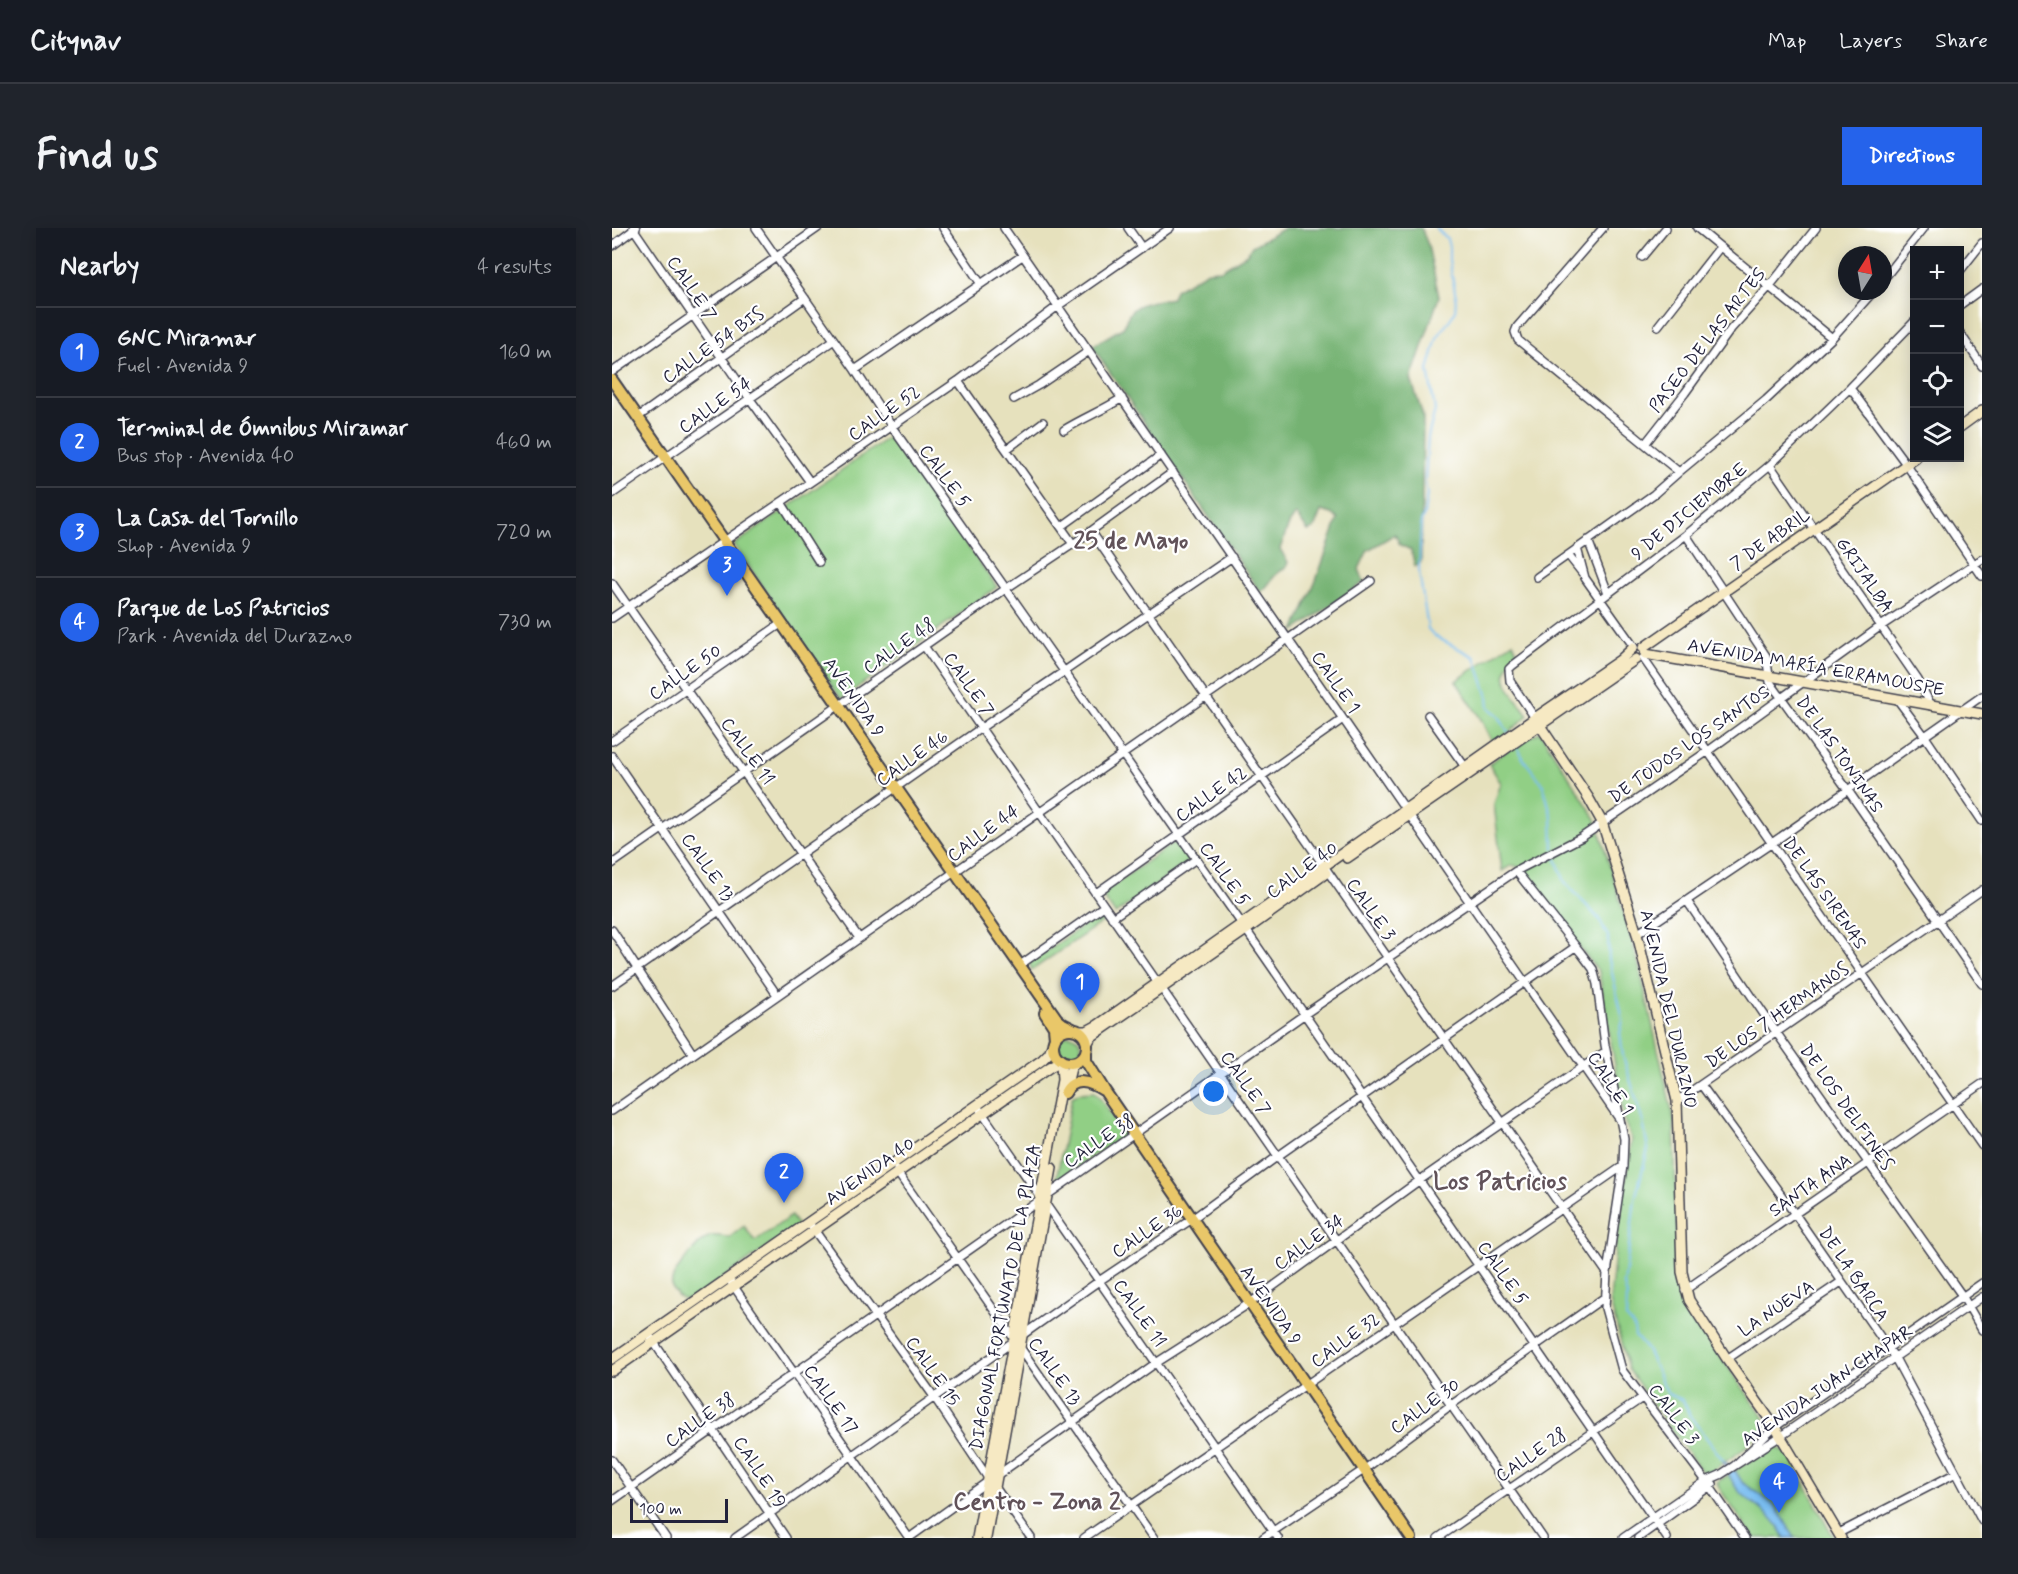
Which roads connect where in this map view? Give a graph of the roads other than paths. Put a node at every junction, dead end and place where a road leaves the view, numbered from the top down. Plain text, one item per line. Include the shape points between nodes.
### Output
1 (756, 228) edge
2 (818, 228) edge
3 (943, 228) edge
4 (1004, 228) edge
5 (1128, 228) edge
6 (1170, 228) edge
7 (1603, 228) edge
8 (1666, 228) edge
9 (1697, 228) edge
10 (1816, 228) edge
11 (1924, 228) edge
12 (634, 229) edge
13 (1982, 243) edge
14 (612, 246) edge
15 (1720, 247) junction
16 (1142, 248) junction
17 (1022, 256) junction
18 (777, 257) junction
19 (1642, 257) dead end
20 (1964, 266) edge
21 (1892, 269) edge
22 (981, 284) junction
23 (1768, 287) junction
24 (1982, 289) edge
25 (805, 298) junction
26 (1866, 300) edge
27 (1964, 302) edge
28 (1058, 306) junction
29 (693, 315) junction
30 (1659, 326) dead end
31 (1910, 326) edge
32 (1832, 338) junction
33 (834, 340) junction
34 (1964, 340) edge
35 (1089, 351) junction
36 (721, 358) junction
37 (1982, 366) edge
38 (855, 370) junction
39 (612, 372) edge
40 (612, 380) edge
41 (958, 381) junction
42 (1850, 388) junction
43 (612, 390) edge
44 (1122, 398) junction
45 (750, 399) junction
46 (1014, 399) dead end
47 (1982, 411) edge
48 (638, 417) junction
49 (1042, 422) dead end
50 (1964, 424) edge
51 (892, 427) junction
52 (1064, 430) dead end
53 (1645, 444) junction
54 (1006, 449) junction
55 (1161, 455) junction
56 (663, 458) junction
57 (1910, 462) edge
58 (1906, 464) junction
59 (1770, 465) junction
60 (1173, 472) junction
61 (1679, 472) junction
62 (810, 482) junction
63 (612, 494) edge
64 (782, 502) junction
65 (1061, 527) junction
66 (1815, 528) junction
67 (1092, 531) junction
68 (1686, 536) junction
69 (1588, 540) junction
70 (722, 543) junction
71 (1073, 544) junction
72 (1577, 548) junction
73 (1568, 555) junction
74 (1232, 558) junction
75 (1982, 559) edge
76 (819, 562) dead end
77 (1973, 564) junction
78 (1583, 574) junction
79 (1982, 576) edge
80 (1537, 577) dead end
81 (1371, 580) dead end
82 (612, 583) edge
83 (1007, 588) junction
84 (1723, 592) junction
85 (1608, 593) junction
86 (1600, 599) junction
87 (628, 606) junction
88 (1148, 614) junction
89 (612, 618) edge
90 (779, 625) junction
91 (1881, 626) junction
92 (1288, 638) junction
93 (924, 646) junction
94 (1639, 652) junction
95 (1065, 671) junction
96 (1767, 675) junction
97 (1806, 681) junction
98 (686, 690) junction
99 (1205, 696) junction
100 (1982, 696) edge
101 (1783, 698) junction
102 (1897, 699) junction
103 (1931, 705) junction
104 (837, 708) junction
105 (1961, 710) junction
106 (1982, 714) edge
107 (1428, 715) dead end
108 (1343, 719) junction
109 (1537, 721) junction
110 (981, 728) junction
111 (1924, 735) junction
112 (612, 741) edge
113 (1504, 744) joint
114 (1708, 751) junction
115 (1122, 753) junction
116 (612, 756) edge
117 (1468, 770) junction
118 (744, 771) junction
119 (1261, 777) junction
120 (894, 789) junction
121 (1847, 789) junction
122 (1039, 811) junction
123 (1408, 811) junction
124 (1982, 821) edge
125 (1602, 822) junction
126 (663, 829) junction
127 (1179, 834) junction
128 (1772, 843) junction
129 (802, 854) junction
130 (1548, 855) joint
131 (1196, 859) junction
132 (612, 864) edge
133 (1325, 869) junction
134 (1516, 871) junction
135 (952, 873) junction
136 (1982, 890) edge
137 (1096, 893) junction
138 (1469, 901) junction
139 (1687, 901) junction
140 (1104, 906) junction
141 (720, 910) junction
142 (1112, 918) junction
143 (1938, 920) junction
144 (1244, 927) junction
145 (612, 930) edge
146 (1637, 934) junction
147 (859, 938) junction
148 (1575, 947) junction
149 (1387, 958) junction
150 (1020, 965) junction
151 (638, 968) junction
152 (1863, 974) junction
153 (1525, 982) junction
154 (1982, 984) edge
155 (612, 986) edge
156 (1160, 986) junction
157 (777, 995) junction
158 (1305, 1014) junction
159 (1075, 1030) junction
160 (1776, 1032) junction
161 (1444, 1039) junction
162 (1054, 1040) junction
163 (1086, 1048) junction
164 (1606, 1051) junction
165 (693, 1054) junction
166 (1061, 1061) junction
167 (1076, 1063) junction
168 (1583, 1067) junction
169 (1222, 1074) junction
170 (1982, 1084) edge
171 (1702, 1086) junction
172 (1104, 1090) junction
173 (1065, 1093) junction
174 (1362, 1097) junction
175 (1677, 1101) junction
176 (1953, 1105) junction
177 (979, 1109) junction
178 (612, 1111) edge
179 (1620, 1120) junction
180 (1502, 1123) junction
181 (1134, 1136) junction
182 (1982, 1146) edge
183 (1278, 1156) junction
184 (897, 1161) junction
185 (1868, 1162) junction
186 (1623, 1163) junction
187 (897, 1172) junction
188 (1420, 1180) junction
189 (1043, 1199) junction
190 (1561, 1208) junction
191 (1795, 1214) junction
192 (1192, 1219) junction
193 (812, 1226) junction
194 (1337, 1241) junction
195 (957, 1257) junction
196 (1479, 1264) junction
197 (1607, 1273) junction
198 (1099, 1281) junction
199 (730, 1282) junction
200 (1841, 1282) junction
201 (1982, 1283) edge
202 (1685, 1290) junction
203 (1605, 1297) junction
204 (1963, 1297) junction
205 (1982, 1297) edge
206 (1250, 1303) junction
207 (1969, 1306) junction
208 (876, 1317) junction
209 (1394, 1322) junction
210 (1982, 1330) edge
211 (651, 1337) junction
212 (1017, 1340) junction
213 (1535, 1346) junction
214 (1887, 1349) junction
215 (1895, 1358) junction
216 (612, 1359) edge
217 (1727, 1359) junction
218 (1156, 1363) junction
219 (612, 1371) edge
220 (794, 1372) junction
221 (1307, 1385) junction
222 (935, 1398) junction
223 (1642, 1398) junction
224 (1451, 1405) junction
225 (1072, 1421) junction
226 (1775, 1427) junction
227 (713, 1428) junction
228 (1594, 1430) junction
229 (1781, 1436) junction
230 (1214, 1447) junction
231 (852, 1456) junction
232 (612, 1460) edge
233 (1734, 1466) junction
234 (1365, 1469) junction
235 (1956, 1473) junction
236 (992, 1481) junction
237 (1708, 1484) junction
238 (631, 1488) junction
239 (1509, 1488) junction
240 (612, 1501) edge
241 (1131, 1505) junction
242 (770, 1515) junction
243 (1655, 1521) junction
244 (1982, 1521) edge
245 (1273, 1531) junction
246 (1840, 1536) edge
247 (666, 1538) edge
248 (735, 1538) edge
249 (786, 1538) edge
250 (909, 1538) edge
251 (977, 1538) edge
252 (986, 1538) edge
253 (1031, 1538) edge
254 (1084, 1538) edge
255 (1154, 1538) edge
256 (1263, 1538) edge
257 (1278, 1538) edge
258 (1411, 1538) edge
259 (1438, 1538) edge
260 (1543, 1538) edge
261 (1623, 1538) edge
262 (1638, 1538) edge
263 (1667, 1538) edge
264 (1745, 1538) edge

1 - 18 street, CALLE 5
2 - 18 street
3 - 22 street
4 - 17 street, CALLE 1
5 - 16 street
6 - 16 street, CALLE 52
7 - 53 street via 1515,332 1518,340
8 - 19 street
9 - 15 street
10 - 23 street, PASEO DE LAS ARTES
11 - 21 street
12 - 14 street
12 - 29 street, CALLE 7
13 - 20 street
15 - 23 street
15 - 30 street
16 - 28 street, CALLE 52
17 - 22 street
17 - 28 street, CALLE 1
18 - 25 street, CALLE 5
18 - 29 street
22 - 38 street
23 - 32 street
23 - 53 street, PASEO DE LAS ARTES via 1724,337
24 - 27 street
25 - 33 street, CALLE 5
25 - 36 street, CALLE 54 BIS
26 - 32 street
28 - 35 street, CALLE 1
28 - 41 street, CALLE 52
29 - 36 street, CALLE 7
29 - 39 street
31 - 42 street, 9 DE DICIEMBRE
32 - 61 street via 1766,400
33 - 38 street, CALLE 5
33 - 45 street, CALLE 54
34 - 37 street
35 - 44 street, CALLE 1
35 - 46 street
36 - 45 street, CALLE 7
36 - 48 street, CALLE 54 BIS
38 - 51 street, CALLE 5
40 - 48 main road, AVENIDA 9
41 - 51 street, CALLE 52
41 - 54 street
42 - 58 street
42 - 59 street, 9 DE DICIEMBRE
43 - 56 main road, AVENIDA 9
44 - 52 street
44 - 55 street, CALLE 1
45 - 56 street, CALLE 54
45 - 62 street, CALLE 7
47 - 50 main road
48 - 56 main road, AVENIDA 9
49 - 54 street
51 - 62 street, CALLE 52
51 - 83 street, CALLE 5
53 - 61 street
54 - 65 street
55 - 60 street, CALLE 1
55 - 65 street
56 - 63 street, CALLE 54
56 - 70 main road, AVENIDA 9
57 - 58 main road, 7 DE ABRIL
58 - 66 main road, 7 DE ABRIL
58 - 77 street
59 - 66 street, GRIJALBA
59 - 68 street, 9 DE DICIEMBRE
60 - 67 street, CALLE 48
60 - 74 street, CALLE 1
61 - 69 street
62 - 64 street, CALLE 52
64 - 70 street, CALLE 52
64 - 76 street
65 - 71 street
66 - 84 main road, 7 DE ABRIL
66 - 91 street, GRIJALBA
67 - 71 street, CALLE 48
67 - 88 street, CALLE 3
68 - 84 street, DE LAS TONINAS
68 - 85 street, 9 DE DICIEMBRE
69 - 72 street
69 - 85 street
70 - 87 street, CALLE 52
70 - 90 main road, AVENIDA 9
71 - 83 street, CALLE 48
72 - 73 street
72 - 78 street, DE LAS SIRENAS
73 - 78 street
73 - 80 street
74 - 88 street, CALLE 46
74 - 92 street, CALLE 1
75 - 77 street, DE TODOS LOS SANTOS
77 - 79 street
77 - 91 street, DE TODOS LOS SANTOS
78 - 86 street, DE LAS SIRENAS
81 - 92 street, CALLE 44
82 - 87 street, CALLE 11
83 - 93 street, CALLE 48
83 - 95 street, CALLE 5
84 - 94 main road, 7 DE ABRIL
84 - 96 street, DE LAS TONINAS via 1766,656
85 - 86 street, 9 DE DICIEMBRE
86 - 94 street, DE LAS SIRENAS
86 - 109 street, 9 DE DICIEMBRE via 1509,669 1510,681
87 - 89 street, CALLE 52
87 - 98 street, CALLE 11
88 - 95 street, CALLE 46
88 - 99 street, CALLE 3
90 - 98 street, CALLE 50
90 - 104 main road, AVENIDA 9
91 - 97 street, DE TODOS LOS SANTOS
91 - 103 street, GRIJALBA
92 - 99 street, CALLE 44
92 - 108 street, CALLE 1
93 - 104 street, CALLE 48
93 - 110 street, CALLE 7
94 - 96 main road, AVENIDA MARÍA ERRAMOUSPE
94 - 109 main road, 7 DE ABRIL via 1620,660
94 - 114 street, DE LAS SIRENAS
95 - 110 street, CALLE 46
95 - 115 street, CALLE 5
96 - 97 main road, AVENIDA MARÍA ERRAMOUSPE
96 - 101 street, DE LAS TONINAS
97 - 101 street, DE TODOS LOS SANTOS
97 - 102 main road, AVENIDA MARÍA ERRAMOUSPE
98 - 112 street, CALLE 50
98 - 118 street, CALLE 11
99 - 115 street, CALLE 44
99 - 119 street, CALLE 3
100 - 105 street
101 - 114 street, DE TODOS LOS SANTOS
101 - 121 street, DE LAS TONINAS
102 - 103 main road, AVENIDA MARÍA ERRAMOUSPE
102 - 111 street
103 - 105 main road, AVENIDA MARÍA ERRAMOUSPE
104 - 118 street, CALLE 48
104 - 120 main road, AVENIDA 9
105 - 106 main road, AVENIDA MARÍA ERRAMOUSPE
105 - 111 street
107 - 117 street
108 - 119 street, CALLE 42
108 - 123 street, CALLE 1
109 - 113 main road, 7 DE ABRIL
109 - 125 main road, AVENIDA DEL DURAZNO
110 - 120 street, CALLE 46
110 - 122 street, CALLE 7
111 - 121 street
111 - 124 street
113 - 117 main road, CALLE 40
114 - 125 street, DE TODOS LOS SANTOS
114 - 128 street, DE LAS SIRENAS
115 - 122 street, CALLE 44
115 - 127 street, CALLE 5
116 - 126 street, CALLE 13
117 - 123 main road, CALLE 40
118 - 126 street, CALLE 48
118 - 129 street, CALLE 11
119 - 127 street, CALLE 42
119 - 133 street, CALLE 3
120 - 129 street, CALLE 46
120 - 135 main road, AVENIDA 9
121 - 128 street
121 - 143 street, DE LAS TONINAS
122 - 135 street, CALLE 44
122 - 137 street, CALLE 7
123 - 133 main road, CALLE 40
123 - 138 street, CALLE 1
125 - 130 street, DE TODOS LOS SANTOS
125 - 146 main road, AVENIDA DEL DURAZNO
126 - 132 street, CALLE 48
126 - 141 street, CALLE 13
127 - 131 street, CALLE 5
127 - 137 street, CALLE 42
128 - 139 street
128 - 152 street, DE LAS SIRENAS
129 - 141 street, CALLE 46
129 - 147 street, CALLE 11
130 - 134 street, CALLE 38
131 - 142 street
131 - 144 street, CALLE 5
133 - 144 main road, CALLE 40
133 - 149 street, CALLE 3
134 - 138 street, CALLE 38
134 - 148 street
135 - 147 street, CALLE 44
135 - 150 main road, AVENIDA 9
135 - 162 main road, AVENIDA 9 via 1051,1022
136 - 143 street, DE LOS 7 HERMANOS
137 - 140 street, CALLE 7
138 - 149 street, CALLE 38
138 - 153 street, CALLE 1
139 - 146 street
139 - 160 street, DE LOS DELFINES
140 - 142 street, CALLE 7
140 - 150 street
141 - 151 street, CALLE 46
141 - 157 street, CALLE 13
142 - 156 street, CALLE 7
143 - 152 street, DE LOS 7 HERMANOS
143 - 154 street, DE LAS TONINAS
144 - 156 main road, CALLE 40
144 - 158 street, CALLE 5
145 - 151 street
146 - 175 main road, AVENIDA DEL DURAZNO
147 - 157 street, CALLE 44
148 - 153 street, CALLE 36
148 - 164 street via 1593,969
149 - 158 street, CALLE 38
149 - 161 street, CALLE 3
150 - 159 main road, AVENIDA 9 via 1057,1019
151 - 155 street, CALLE 46
151 - 165 street
152 - 160 street, DE LOS 7 HERMANOS
152 - 176 street, DE LAS SIRENAS
153 - 161 street, CALLE 36
153 - 168 street, CALLE 1
156 - 159 main road, CALLE 40 via 1087,1031
156 - 163 main road, CALLE 40 via 1091,1037
156 - 169 street, CALLE 7
157 - 165 street, CALLE 44
158 - 169 street, CALLE 38
158 - 174 street, CALLE 5
159 - 162 main road via 1062,1031
159 - 163 main road via 1082,1034
160 - 171 street, DE LOS 7 HERMANOS
160 - 185 street, DE LOS DELFINES
161 - 174 street, CALLE 36
161 - 180 street, CALLE 3
162 - 166 main road via 1053,1051
162 - 177 main road, AVENIDA 40 via 1046,1057
163 - 167 main road
163 - 172 main road, AVENIDA 9 via 1086,1060
164 - 168 street, CALLE 34
164 - 179 street
165 - 178 street, CALLE 44
166 - 167 main road
166 - 177 main road, AVENIDA 40
166 - 189 main road, DIAGONAL FORTUNATO DE LA PLAZA via 1062,1080
167 - 172 main road, AVENIDA 9
167 - 173 main road, DIAGONAL FORTUNATO DE LA PLAZA via 1068,1076
168 - 179 street, CALLE 1
168 - 180 street, CALLE 34
169 - 181 street, CALLE 38
169 - 183 street, CALLE 7
170 - 176 street, SANTA ANA
171 - 175 street, DE LOS 7 HERMANOS
171 - 191 street, DE LA BARCA
172 - 173 main road via 1078,1082
172 - 181 main road, AVENIDA 9
173 - 189 main road, DIAGONAL FORTUNATO DE LA PLAZA
174 - 183 street, CALLE 36
174 - 188 street, CALLE 5
175 - 202 main road, AVENIDA DEL DURAZNO
176 - 182 street, DE LAS SIRENAS
176 - 185 street, SANTA ANA
177 - 184 main road, AVENIDA 40
177 - 187 main road, AVENIDA 40
177 - 189 street, CALLE 11
179 - 186 street, CALLE 1
180 - 188 street, CALLE 34
180 - 190 street, CALLE 3
181 - 189 street, CALLE 38
181 - 192 main road, AVENIDA 9
183 - 192 street, CALLE 36
183 - 194 street, CALLE 7
184 - 187 street
184 - 193 main road, AVENIDA 40
185 - 191 street, SANTA ANA
185 - 204 street, DE LOS DELFINES
186 - 190 street, CALLE 32
186 - 197 street, CALLE 1
187 - 193 main road, AVENIDA 40
187 - 195 street, CALLE 13
188 - 194 street, CALLE 34
188 - 196 street, CALLE 5
189 - 195 street, CALLE 38
189 - 198 street, CALLE 11
189 - 212 main road, DIAGONAL FORTUNATO DE LA PLAZA
190 - 196 street, CALLE 32
190 - 197 street, CALLE 3
191 - 200 street, DE LA BARCA
191 - 202 street, SANTA ANA
192 - 198 street, CALLE 36
192 - 206 main road, AVENIDA 9
193 - 199 main road, AVENIDA 40
193 - 208 street, CALLE 15
194 - 206 street, CALLE 34
194 - 209 street, CALLE 7
195 - 208 street, CALLE 38
195 - 212 street, CALLE 13
196 - 209 street, CALLE 32
196 - 213 street, CALLE 5
197 - 203 street, CALLE 3
198 - 212 street, CALLE 36
198 - 218 street, CALLE 11
199 - 211 main road, AVENIDA 40
199 - 220 street, CALLE 17
200 - 214 street, DE LA BARCA
200 - 217 street, LA NUEVA
201 - 204 street, AVENIDA JUAN CHAPAR
202 - 217 main road, AVENIDA DEL DURAZNO
203 - 213 street, CALLE 30
203 - 223 street, CALLE 3 via 1622,1370
204 - 207 street, DE LOS DELFINES
204 - 214 street, AVENIDA JUAN CHAPAR
205 - 207 street, AVENIDA JUAN CHAPAR
206 - 218 street, CALLE 34
206 - 221 main road, AVENIDA 9
207 - 210 street, DE LOS DELFINES
207 - 215 street, AVENIDA JUAN CHAPAR
208 - 220 street, CALLE 38
208 - 222 street, CALLE 15
209 - 221 street, CALLE 32
209 - 224 street, CALLE 7
211 - 216 main road, AVENIDA 40
211 - 219 main road, AVENIDA 40
211 - 227 street, CALLE 19
212 - 222 street, CALLE 36
212 - 225 street, CALLE 13
212 - 236 main road, DIAGONAL FORTUNATO DE LA PLAZA
213 - 224 street, CALLE 30
213 - 228 street, CALLE 5
214 - 215 street, DE LA BARCA
214 - 226 street, AVENIDA JUAN CHAPAR
215 - 229 street, AVENIDA JUAN CHAPAR
215 - 235 street, DE LA BARCA
217 - 226 main road, AVENIDA DEL DURAZNO
218 - 225 street, CALLE 34
218 - 230 street, CALLE 11
220 - 227 street, CALLE 38
220 - 231 street, CALLE 17
221 - 230 street, CALLE 32
221 - 234 main road, AVENIDA 9
222 - 231 street, CALLE 36
222 - 236 street, CALLE 15
223 - 228 street, CALLE 28
223 - 237 street, CALLE 3
224 - 234 street, CALLE 30
224 - 239 street, CALLE 7
225 - 236 street, CALLE 34
225 - 241 street, CALLE 13
226 - 229 main road, AVENIDA DEL DURAZNO
226 - 233 street, AVENIDA JUAN CHAPAR
227 - 238 street, CALLE 38
227 - 242 street, CALLE 19
228 - 239 street, CALLE 28
228 - 243 street, CALLE 5
229 - 233 street, AVENIDA JUAN CHAPAR
229 - 246 main road, AVENIDA DEL DURAZNO
230 - 241 street, CALLE 32
230 - 245 street, CALLE 11
231 - 242 street, CALLE 36
231 - 250 street, CALLE 17
232 - 238 street
233 - 237 street
234 - 245 street, CALLE 30
234 - 258 main road, AVENIDA 9
235 - 244 street, DE LA BARCA
235 - 246 street
236 - 250 street, CALLE 34
236 - 251 main road, DIAGONAL FORTUNATO DE LA PLAZA
236 - 252 main road, DIAGONAL FORTUNATO DE LA PLAZA
236 - 253 street, CALLE 15
237 - 243 street
237 - 264 street, CALLE 3
238 - 240 street, CALLE 38
238 - 247 street
239 - 259 street, CALLE 28
239 - 260 street, CALLE 7
241 - 254 street, CALLE 32
241 - 255 street, CALLE 13
242 - 248 street, CALLE 36
242 - 249 street, CALLE 19
243 - 261 street
243 - 262 street
243 - 263 street, CALLE 5
245 - 256 street, CALLE 30
245 - 257 street, CALLE 11

